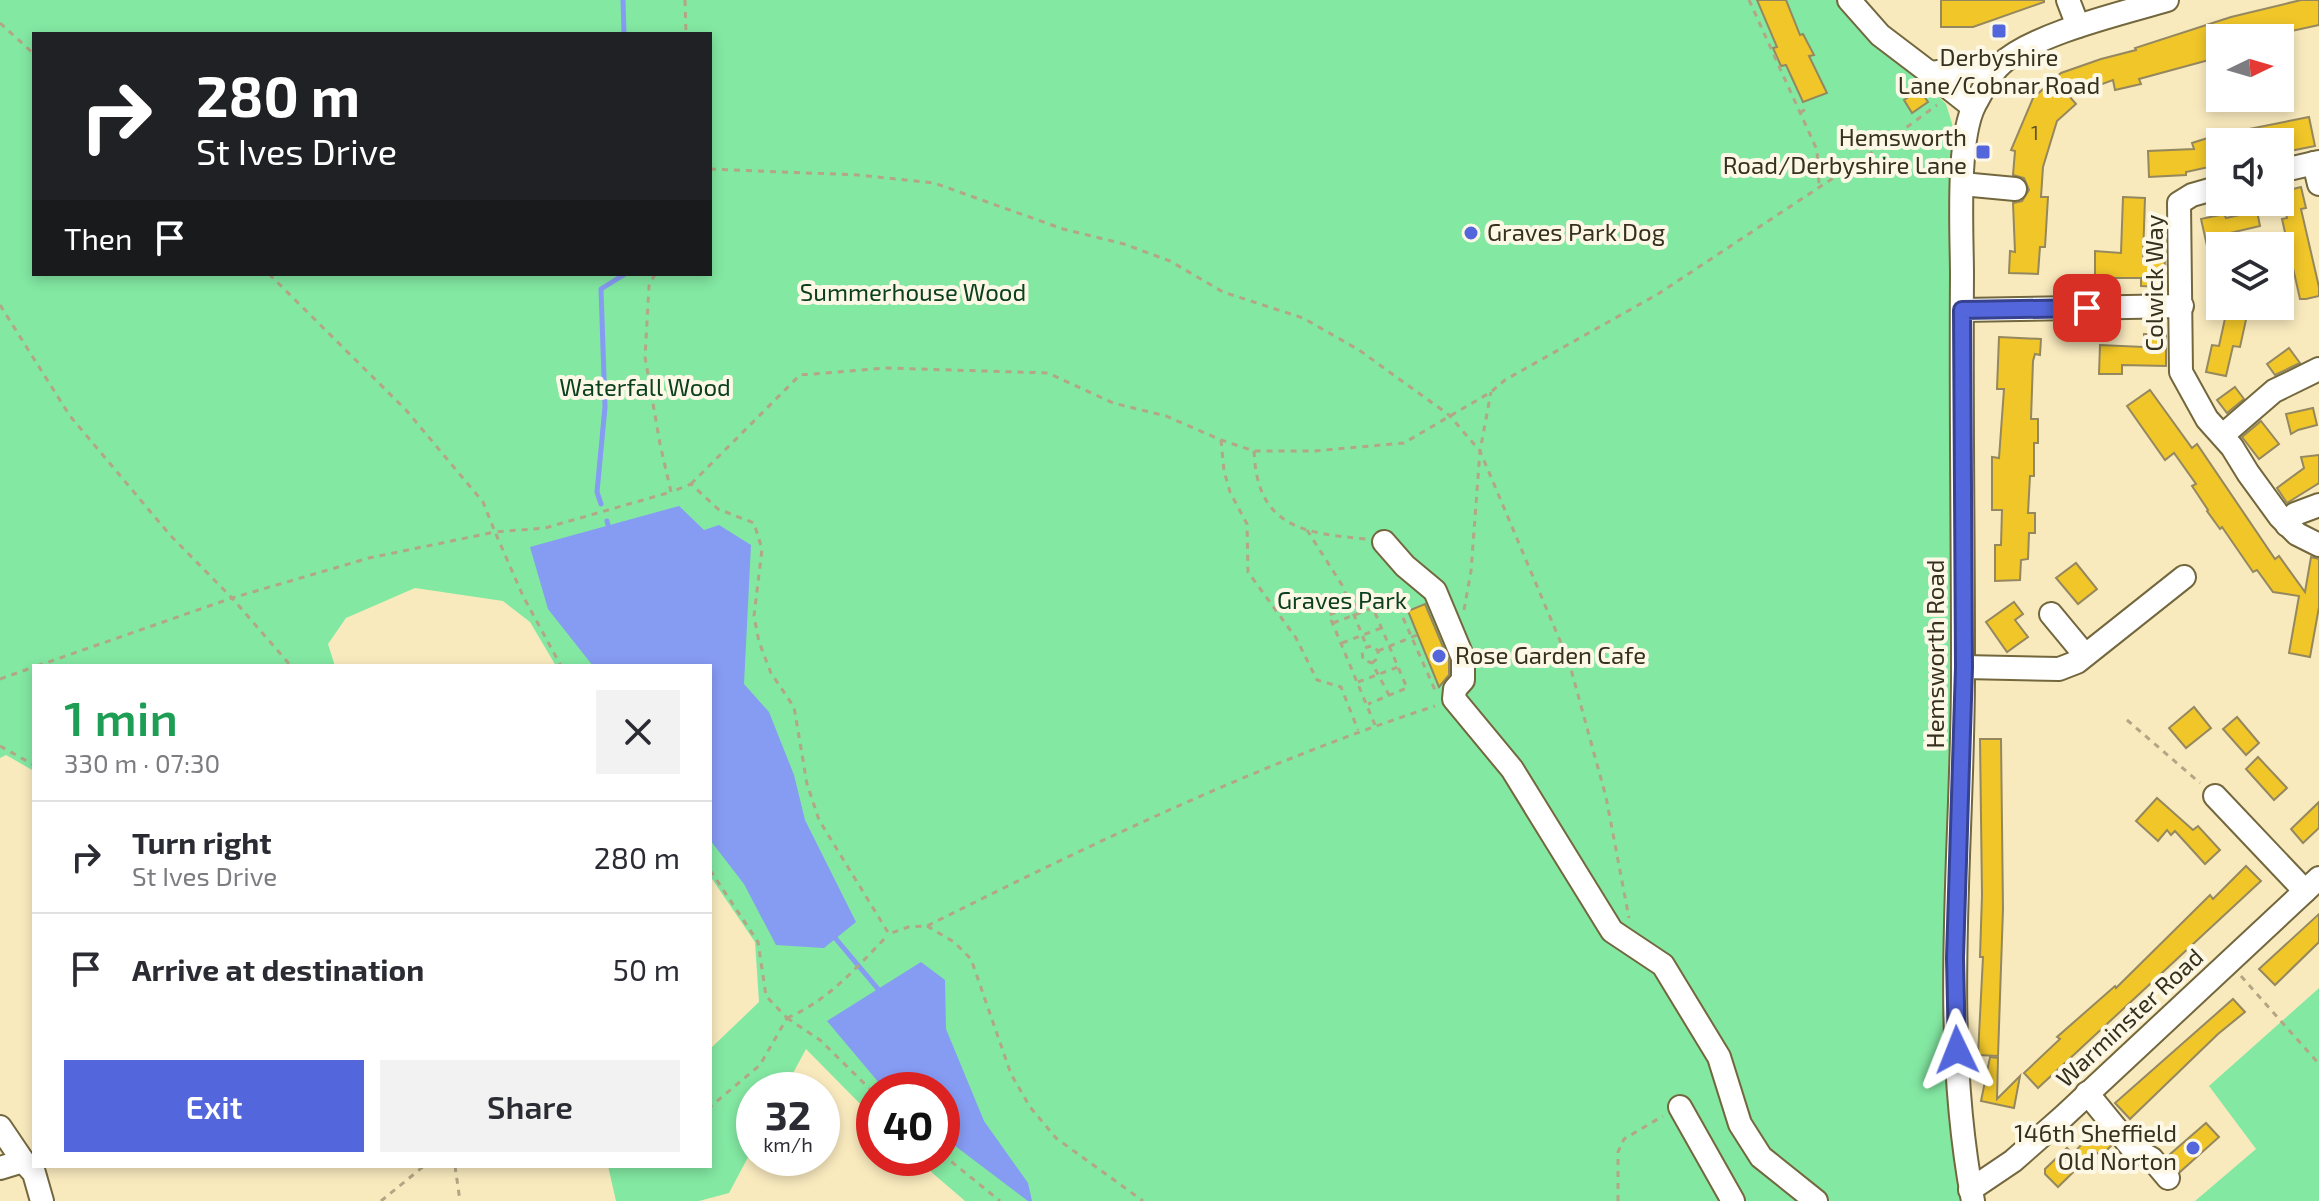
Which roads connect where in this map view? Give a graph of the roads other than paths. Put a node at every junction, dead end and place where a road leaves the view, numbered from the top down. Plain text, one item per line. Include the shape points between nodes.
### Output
1 (1849, 0) edge
2 (2068, 0) edge
3 (2167, 0) edge
4 (2078, 26) junction
5 (1999, 65) junction
6 (1930, 73) junction
7 (1973, 107) junction
8 (2317, 170) edge
9 (2294, 171) edge
10 (1962, 184) junction
11 (2015, 189) dead end
12 (2206, 191) edge
13 (2182, 306) junction
14 (1962, 310) junction
15 (2319, 369) edge
16 (2223, 435) junction
17 (2319, 505) edge
18 (2287, 525) junction
19 (1384, 542) road end
20 (2319, 545) edge
21 (2184, 577) dead end
22 (2051, 614) dead end
23 (2085, 655) junction
24 (1964, 667) junction
25 (2215, 796) road end
26 (2312, 884) edge
27 (2087, 1093) junction
28 (1680, 1107) dead end
29 (0, 1127) edge
30 (23, 1161) junction
31 (0, 1168) edge
32 (2168, 1178) dead end
33 (1972, 1195) edge
34 (42, 1201) edge
35 (1733, 1201) edge
36 (1816, 1201) edge

1 - 6 street via 1878,38
2 - 4 street
3 - 4 street
4 - 5 street via 2026,47
5 - 6 street
5 - 7 street
6 - 7 street
7 - 10 street, Hemsworth Road
8 - 9 street
10 - 11 street
10 - 14 street, Hemsworth Road
12 - 13 street, Colwick Way via 2179,203
13 - 14 street
13 - 16 street, Colwick Way via 2181,372 2207,419
14 - 24 street, Hemsworth Road
15 - 16 street via 2274,391
16 - 18 street, Colwick Way
17 - 18 street via 2295,514
18 - 20 street, Colwick Way
19 - 36 street via 1435,591 1463,658 1463,680 1454,694 1512,769 1612,931 1663,965 1719,1057 1740,1124 1761,1157
21 - 23 street
22 - 23 street
23 - 24 street via 2059,669
24 - 33 street, Hemsworth Road via 1955,1020
25 - 26 street
26 - 27 street, Warminster Road
27 - 32 street via 2132,1148 2152,1159
27 - 33 street, Warminster Road
28 - 35 street
29 - 30 street
30 - 31 street
30 - 34 street via 34,1173

